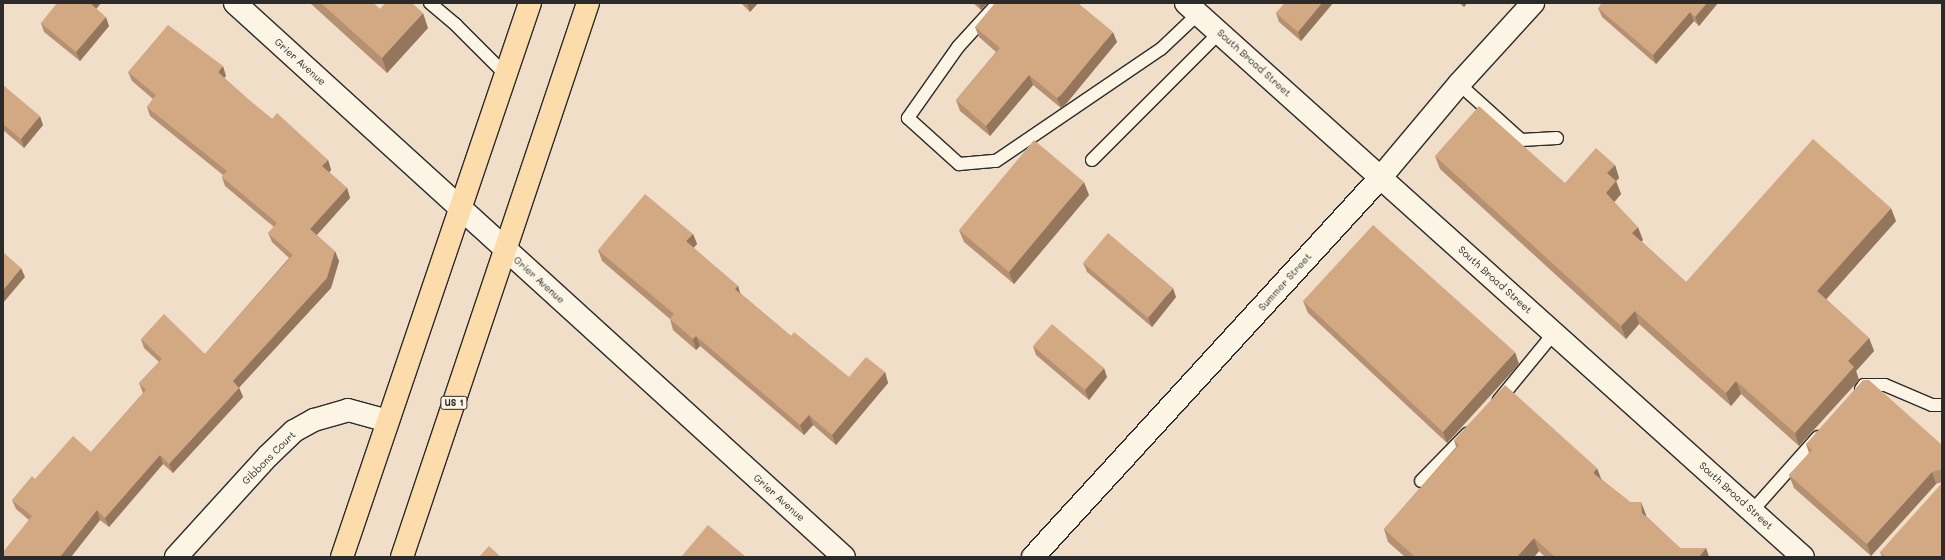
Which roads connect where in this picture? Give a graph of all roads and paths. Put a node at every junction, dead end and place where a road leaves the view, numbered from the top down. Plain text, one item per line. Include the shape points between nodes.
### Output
1 (235, 3) edge
2 (430, 3) edge
3 (530, 3) edge
4 (588, 3) edge
5 (998, 3) edge
6 (1533, 3) edge
7 (1192, 9) edge
8 (1219, 33) junction
9 (505, 74) junction
10 (1459, 84) junction
11 (1557, 138) dead end
12 (1092, 160) dead end
13 (1381, 177) junction
14 (460, 208) junction
15 (506, 250) junction
16 (1554, 333) junction
17 (1854, 397) edge
18 (1942, 405) edge
19 (1492, 408) edge
20 (388, 421) junction
21 (1475, 424) edge
22 (1828, 426) edge
23 (1421, 481) dead end
24 (1752, 511) junction
25 (176, 557) edge
26 (342, 557) edge
27 (402, 557) edge
28 (844, 557) edge
29 (1033, 557) edge
30 (1803, 557) edge

1 - 14 street, Grier Avenue
2 - 9 lane
3 - 9 highway
4 - 15 highway, US 1
5 - 7 lane via 958,47 908,118 959,164 996,161 1155,53
6 - 10 street, Summer Street
7 - 8 street, South Broad Street
8 - 12 lane
8 - 13 street, South Broad Street
9 - 14 highway
10 - 11 lane via 1521,140
10 - 13 street, Summer Street
13 - 16 street, South Broad Street
13 - 29 street, Summer Street
14 - 15 street, Grier Avenue
14 - 20 highway
15 - 27 highway, US 1
15 - 28 street, Grier Avenue
16 - 19 lane
16 - 24 street, South Broad Street
17 - 18 lane via 1864,385 1885,385 1932,405
20 - 25 street, Gibbons Court via 348,410 314,420 294,431
20 - 26 highway
21 - 23 lane
22 - 24 lane
24 - 30 street, South Broad Street

